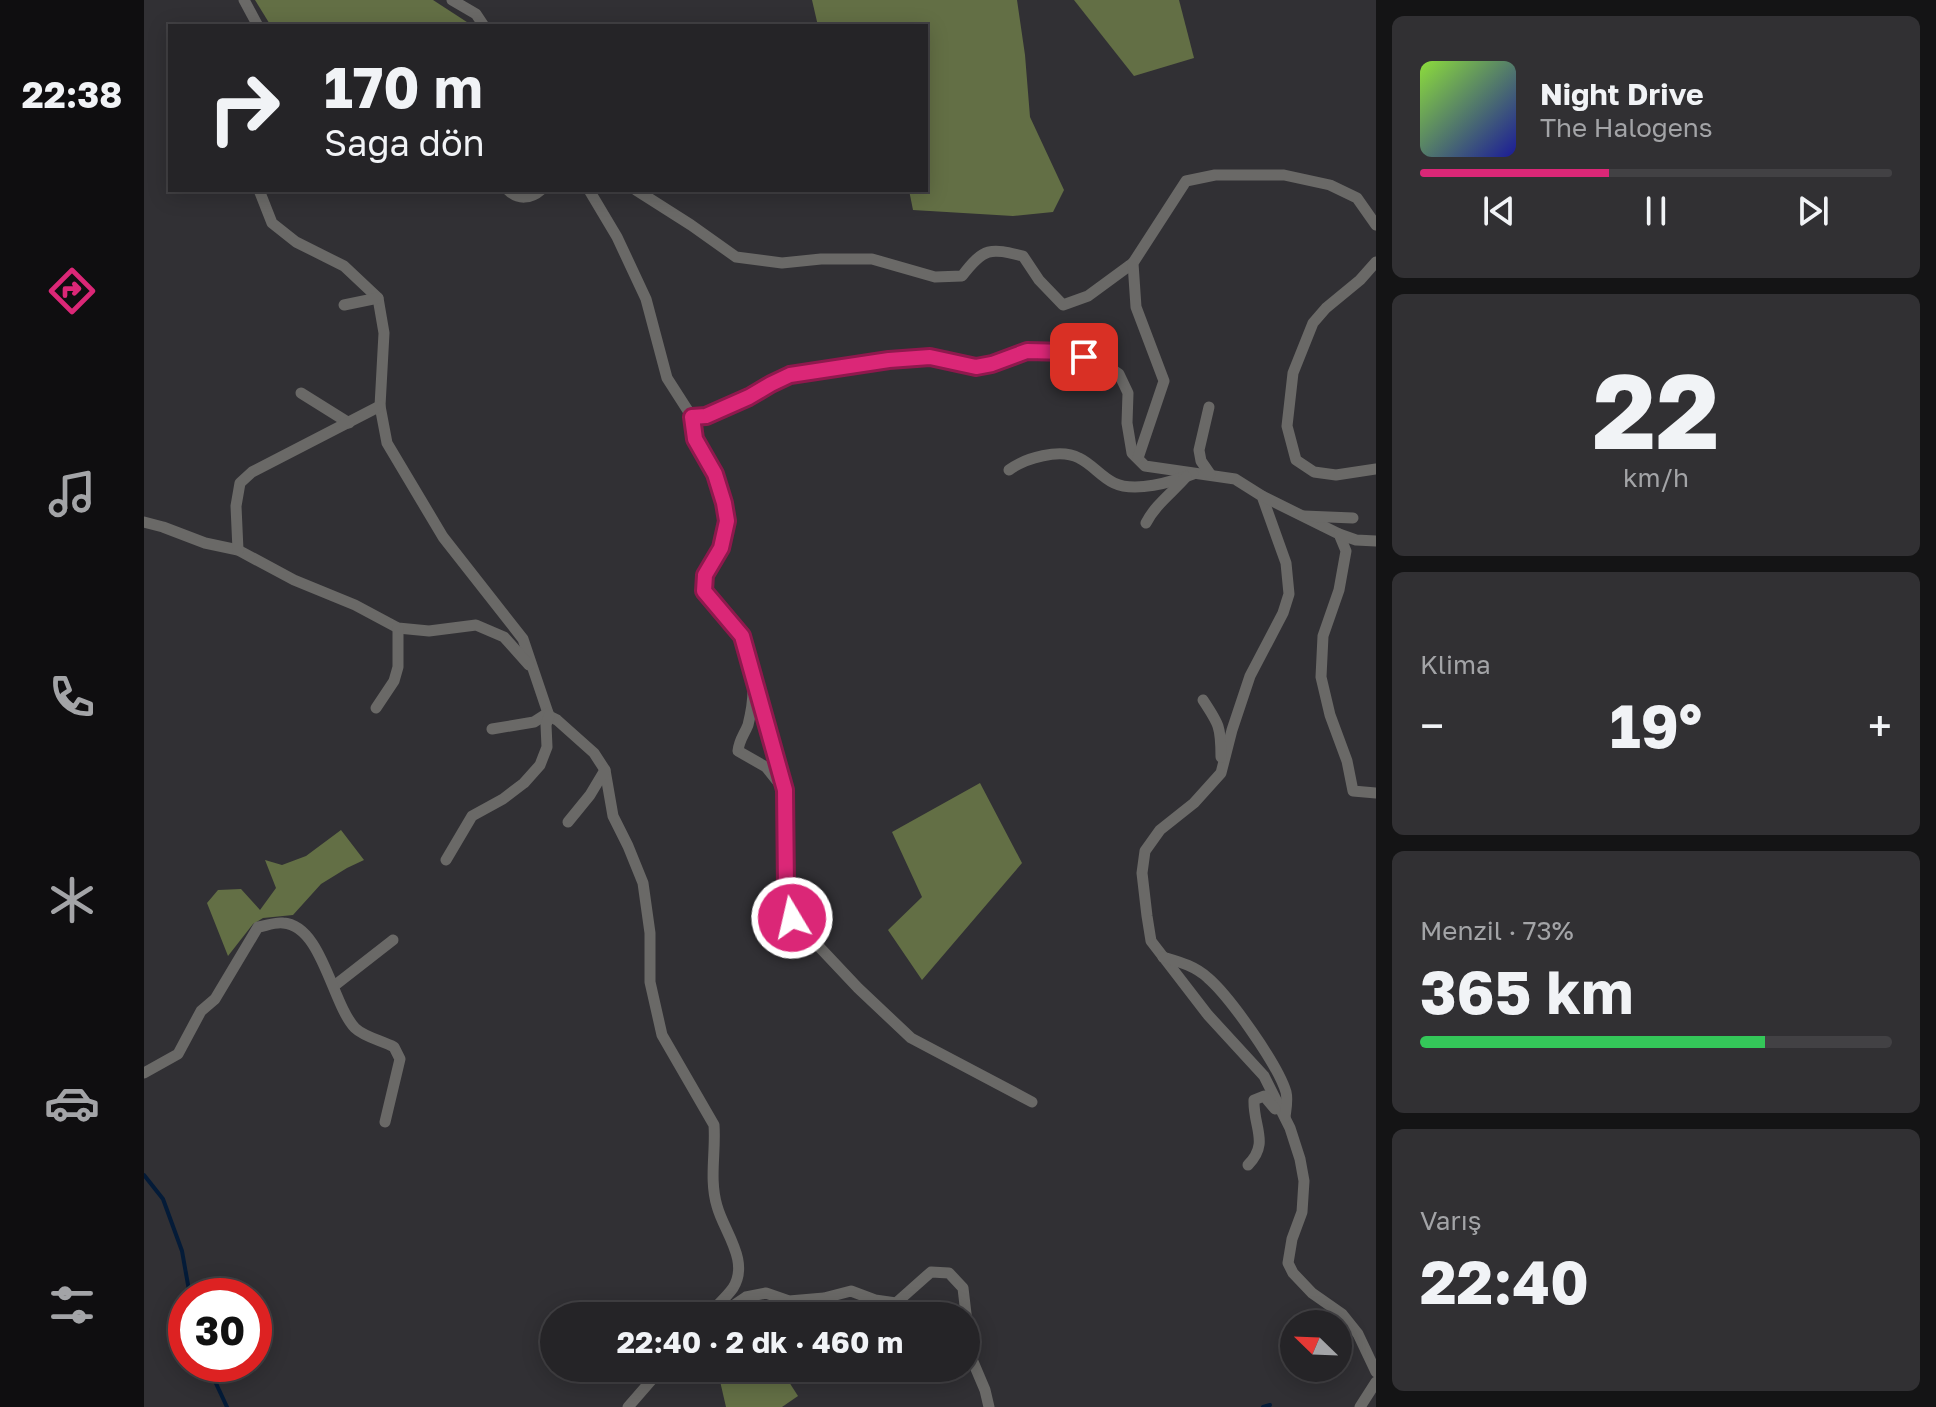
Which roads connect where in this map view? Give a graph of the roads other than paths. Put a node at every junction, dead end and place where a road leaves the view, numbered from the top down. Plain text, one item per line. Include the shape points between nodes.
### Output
1 (244, 0) edge
2 (452, 0) edge
3 (257, 24) edge
4 (483, 24) edge
5 (260, 192) edge
6 (510, 192) edge
7 (538, 192) edge
8 (590, 192) edge
9 (639, 192) edge
10 (1376, 225) edge
11 (1376, 262) edge
12 (1133, 263) junction
13 (378, 298) junction
14 (344, 305) dead end
15 (301, 393) dead end
16 (380, 406) junction
17 (1209, 407) dead end
18 (692, 417) junction
19 (349, 423) junction
20 (1138, 458) junction
21 (1376, 469) edge
22 (1009, 470) dead end
23 (1191, 474) junction
24 (1210, 474) junction
25 (1262, 496) junction
26 (1300, 516) junction
27 (1353, 518) dead end
28 (144, 522) edge
29 (1146, 523) dead end
30 (1339, 534) junction
31 (1376, 541) edge
32 (238, 550) junction
33 (398, 628) junction
34 (535, 671) junction
35 (754, 677) junction
36 (1203, 700) dead end
37 (376, 708) dead end
38 (548, 714) junction
39 (492, 729) dead end
40 (605, 770) junction
41 (1221, 773) junction
42 (785, 790) junction
43 (1376, 793) edge
44 (568, 822) dead end
45 (446, 860) dead end
46 (393, 940) dead end
47 (1162, 957) junction
48 (334, 986) junction
49 (144, 1073) edge
50 (1032, 1102) dead end
51 (385, 1122) dead end
52 (1288, 1123) junction
53 (1248, 1165) dead end
54 (720, 1302) edge
55 (739, 1302) edge
56 (889, 1302) edge
57 (897, 1302) edge
58 (965, 1302) edge
59 (1376, 1372) edge
60 (980, 1378) edge
61 (650, 1382) edge
62 (1376, 1382) edge
63 (628, 1407) edge
64 (989, 1407) edge
65 (1360, 1407) edge

1 - 3 street
2 - 4 street
5 - 13 street via 272,223 296,242 344,266
6 - 7 street via 524,198
8 - 18 street via 646,299 667,378
9 - 12 street via 736,257 782,263 872,259 935,277 962,276 976,258 995,249 1023,256 1063,305 1088,296
10 - 12 street via 1357,198 1330,185 1284,175 1215,175 1186,181
11 - 21 street via 1313,323 1293,373 1287,426 1296,460 1314,472 1336,475
12 - 20 street via 1136,307 1164,381
13 - 14 street
13 - 16 street via 384,333
15 - 19 street
16 - 19 street
16 - 34 street via 387,443 443,537 523,639
17 - 24 street via 1199,450
18 - 20 street via 706,416 790,375 930,357 976,367 1027,351 1068,352 1100,361 1119,374 1128,393 1132,453
18 - 35 street via 695,439 715,474 727,521 721,548 705,575 704,591 742,636
19 - 32 street via 240,483
20 - 23 street via 1145,466
22 - 23 street via 1021,461 1061,453 1077,456 1114,484 1144,486
23 - 24 street
23 - 29 street
24 - 25 street via 1235,479
25 - 26 street
25 - 41 street via 1286,563 1289,594 1250,676
26 - 27 street
26 - 30 street
28 - 32 street
30 - 31 street
30 - 43 street via 1346,551 1323,636 1321,677 1353,791
32 - 33 street
33 - 34 street via 429,631 476,625 504,637
33 - 37 street via 398,667
34 - 38 street
35 - 42 street
35 - 42 street via 753,703 738,751 766,767
36 - 41 street via 1217,719
38 - 39 street via 534,722
38 - 40 street via 594,753
38 - 45 street via 547,747 540,765 524,783 472,816
40 - 44 street
40 - 54 street via 613,816 643,883 650,982 662,1035 714,1125 716,1206 738,1257 738,1275
41 - 47 street via 1145,851 1142,873 1151,941
42 - 50 street via 786,888 792,918 911,1038
46 - 48 street
47 - 52 street via 1264,1076
47 - 52 street via 1190,965 1224,994 1279,1075
48 - 49 street via 304,932 284,923 258,927 178,1054
48 - 51 street via 343,1012 357,1030 394,1047 400,1059
52 - 53 street via 1264,1096 1254,1100 1260,1147
52 - 59 street via 1304,1181 1288,1263 1312,1293 1342,1314
55 - 56 street via 766,1293 789,1301 851,1291
57 - 58 street via 931,1272 949,1273 963,1288
60 - 64 street
61 - 63 street
62 - 65 street

